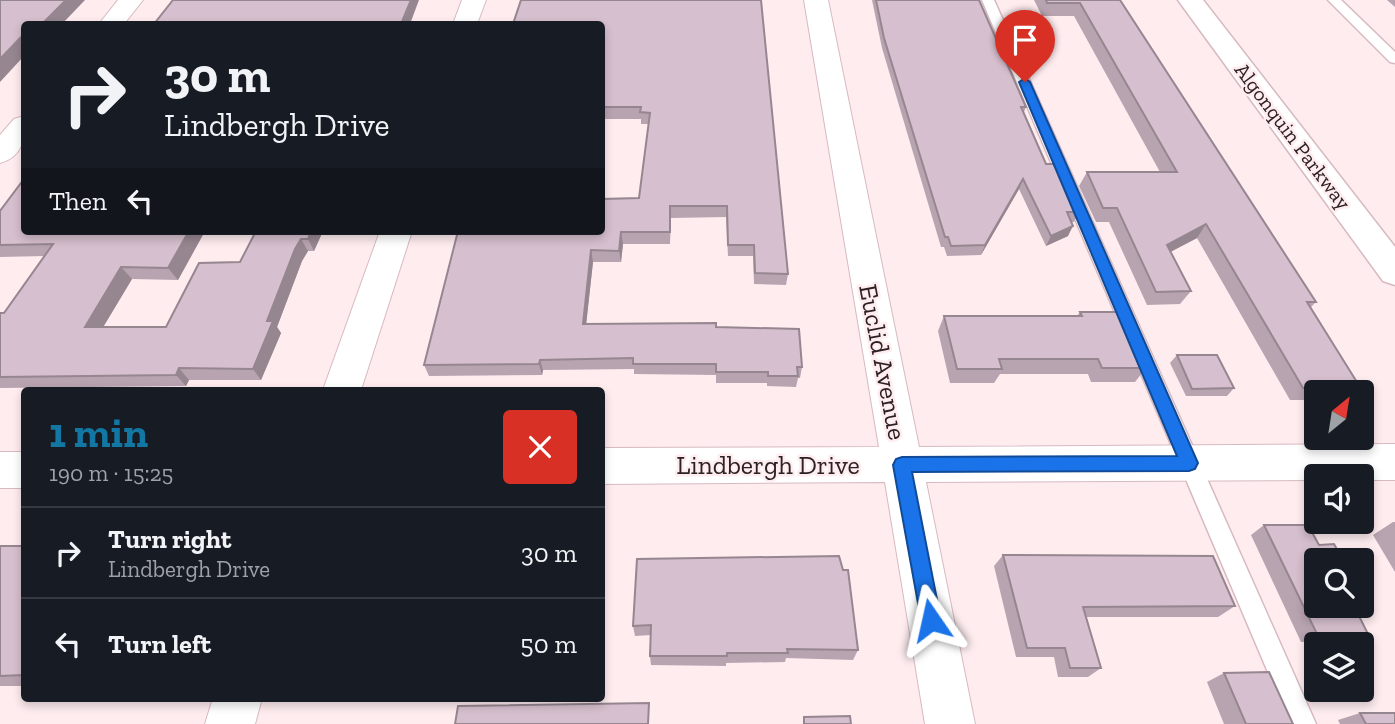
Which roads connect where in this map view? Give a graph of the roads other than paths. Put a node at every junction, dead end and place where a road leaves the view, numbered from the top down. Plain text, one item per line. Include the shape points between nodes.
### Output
1 (131, 0) edge
2 (474, 0) edge
3 (816, 0) edge
4 (988, 0) edge
5 (1190, 0) edge
6 (1334, 0) edge
7 (113, 21) edge
8 (467, 21) edge
9 (1395, 59) edge
10 (21, 129) edge
11 (0, 154) edge
12 (395, 235) edge
13 (1395, 272) edge
14 (343, 387) edge
15 (1395, 462) edge
16 (1189, 463) junction
17 (902, 465) junction
18 (605, 466) edge
19 (0, 470) edge
20 (21, 470) edge
21 (237, 702) edge
22 (230, 724) edge
23 (950, 724) edge
24 (1303, 724) edge

1 - 7 street
2 - 8 street
3 - 17 street, Euclid Avenue
4 - 16 lane
5 - 13 main road, Algonquin Parkway
6 - 9 lane
10 - 11 street
12 - 14 street
15 - 16 street, Lindbergh Drive
16 - 17 street, Lindbergh Drive
16 - 24 lane
17 - 18 street, Lindbergh Drive
17 - 23 street, Euclid Avenue
19 - 20 street
21 - 22 street

